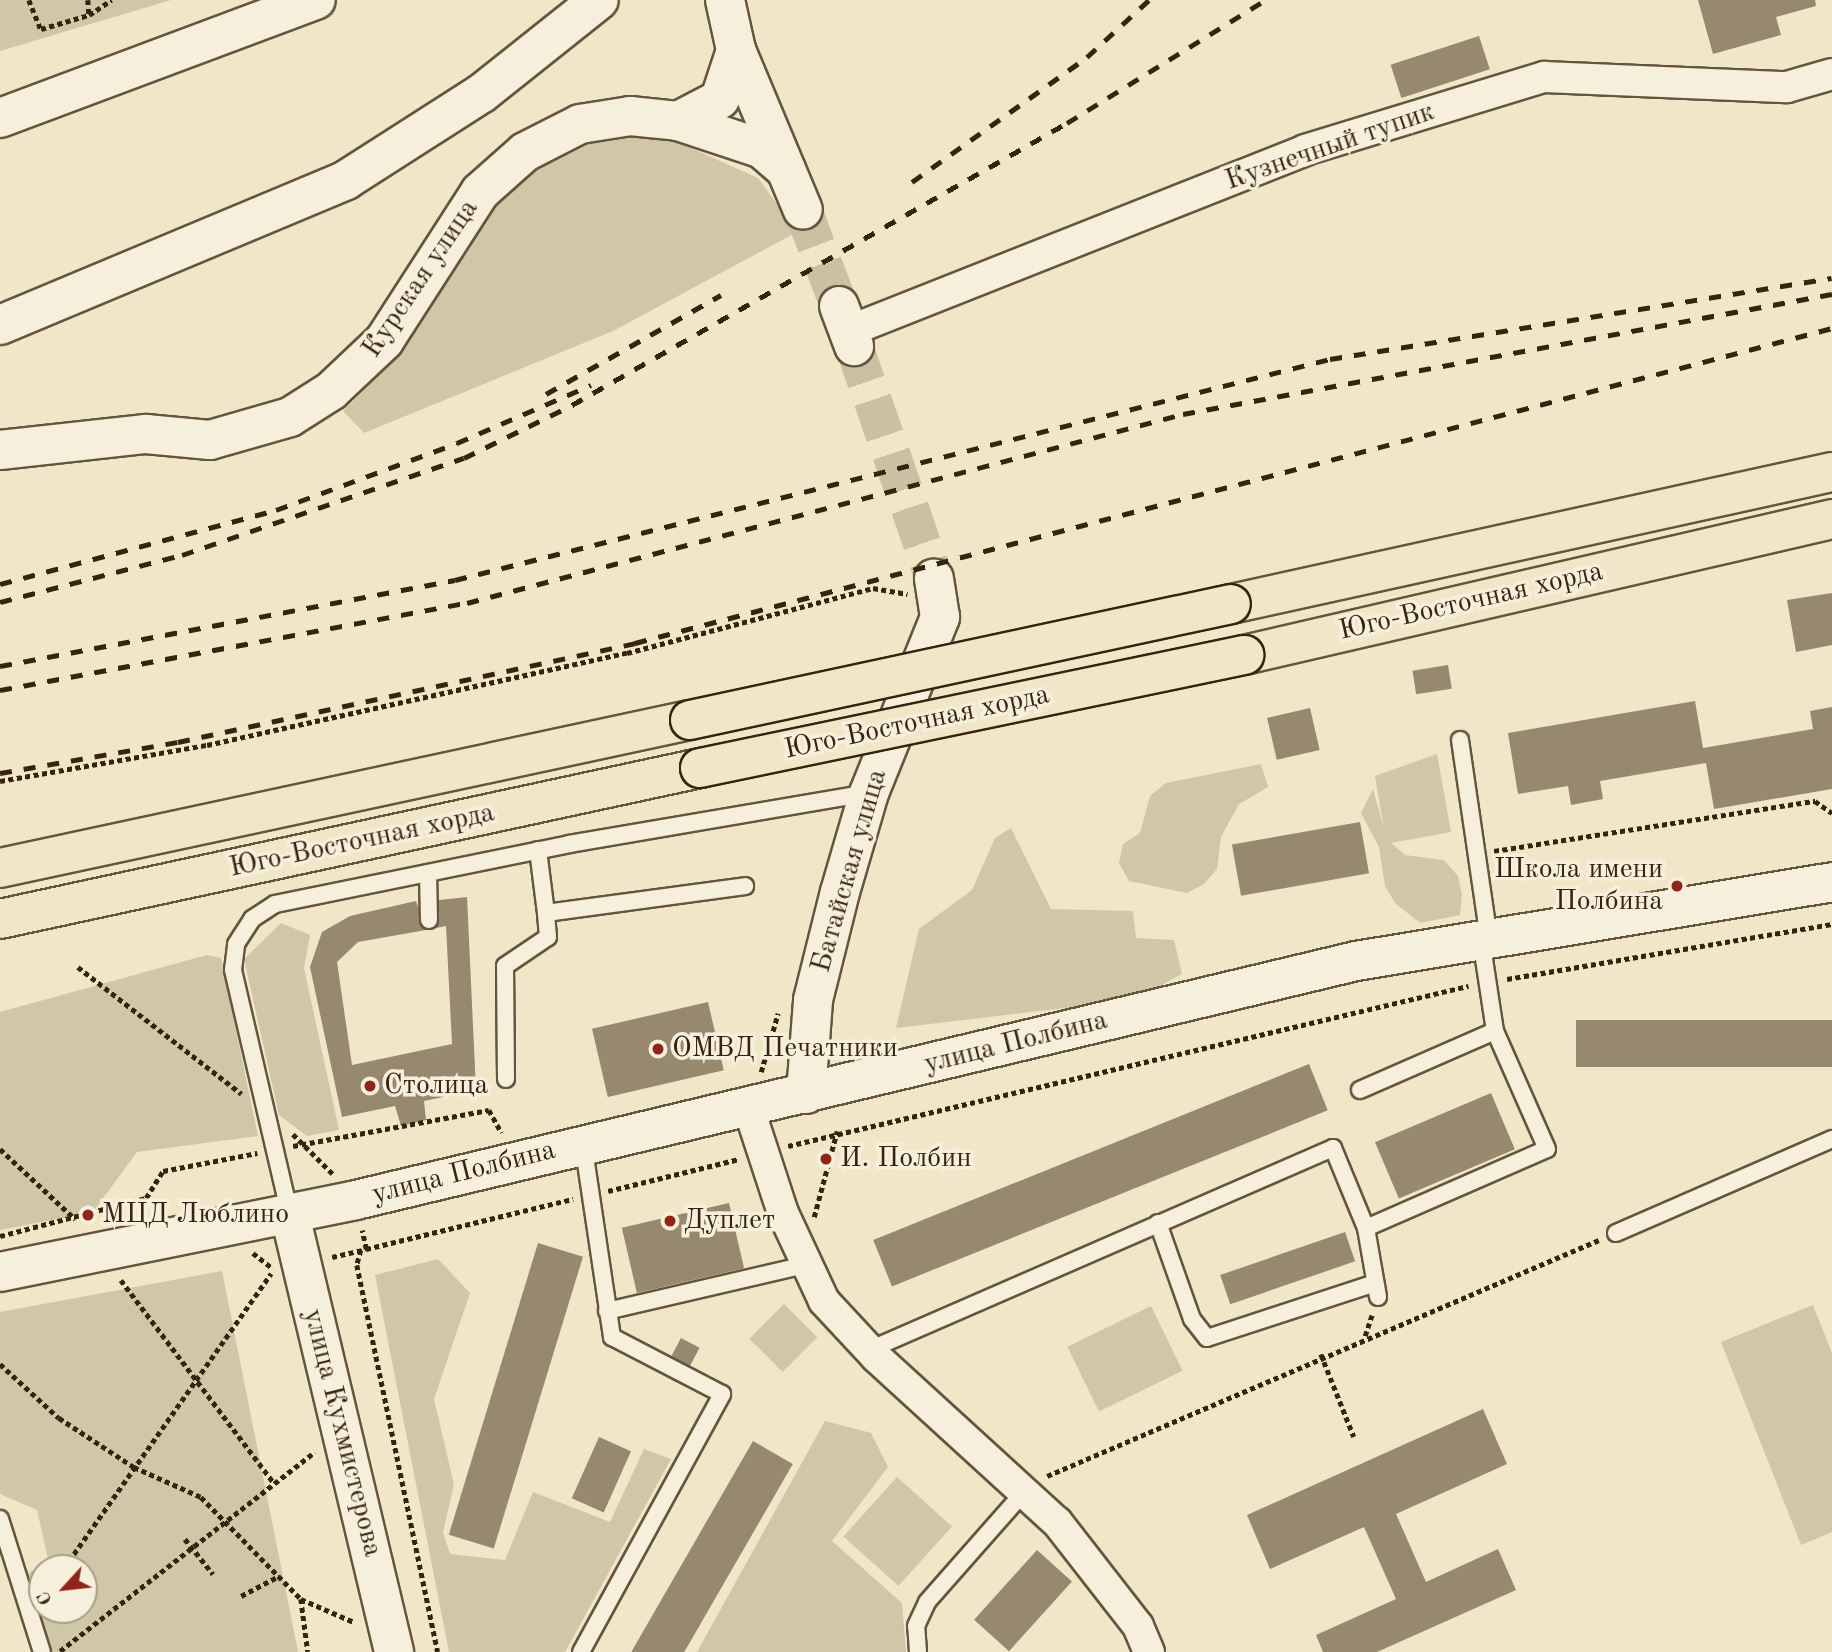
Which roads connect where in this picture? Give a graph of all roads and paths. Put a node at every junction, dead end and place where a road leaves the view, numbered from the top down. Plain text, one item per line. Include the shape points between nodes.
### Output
1 (29, 0) edge
2 (88, 0) edge
3 (111, 0) edge
4 (316, 0) edge
5 (599, 0) edge
6 (724, 0) edge
7 (89, 15) junction
8 (736, 50) junction
9 (1832, 74) edge
10 (0, 118) edge
11 (678, 121) junction
12 (786, 170) junction
13 (803, 210) tunnel mouth
14 (14, 320) edge
15 (847, 328) dead end
16 (0, 450) edge
17 (1832, 472) edge
18 (1832, 519) edge
19 (938, 596) joint
20 (1460, 740) dead end
21 (0, 781) edge
22 (869, 793) junction
23 (1832, 813) edge
24 (538, 850) junction
25 (1478, 853) junction
26 (0, 868) edge
27 (428, 873) junction
28 (1832, 881) edge
29 (745, 886) dead end
30 (546, 913) junction
31 (0, 919) edge
32 (429, 920) dead end
33 (1832, 925) edge
34 (1485, 939) junction
35 (78, 967) dead end
36 (1488, 982) junction
37 (783, 997) dead end
38 (1495, 1031) junction
39 (506, 1079) dead end
40 (1360, 1090) dead end
41 (747, 1093) junction
42 (806, 1094) junction
43 (252, 1102) dead end
44 (284, 1127) dead end
45 (837, 1131) junction
46 (516, 1132) dead end
47 (1832, 1139) edge
48 (583, 1143) junction
49 (306, 1144) junction
50 (0, 1149) edge
51 (274, 1150) junction
52 (761, 1154) junction
53 (592, 1195) junction
54 (356, 1200) junction
55 (290, 1215) junction
56 (75, 1219) junction
57 (1158, 1223) junction
58 (1366, 1228) junction
59 (1616, 1233) joint
60 (0, 1236) edge
61 (363, 1250) junction
62 (804, 1262) junction
63 (302, 1264) junction
64 (0, 1272) edge
65 (121, 1280) dead end
66 (607, 1311) junction
67 (869, 1350) junction
68 (1321, 1354) junction
69 (0, 1364) edge
70 (197, 1376) junction
71 (1354, 1437) dead end
72 (320, 1449) dead end
73 (134, 1467) junction
74 (273, 1482) junction
75 (1023, 1489) junction
76 (0, 1518) edge
77 (226, 1520) junction
78 (185, 1539) dead end
79 (192, 1547) junction
80 (74, 1554) edge
81 (213, 1574) dead end
82 (279, 1576) junction
83 (242, 1596) dead end
84 (301, 1599) junction
85 (359, 1624) dead end
86 (42, 1652) edge
87 (60, 1652) edge
88 (308, 1652) edge
89 (394, 1652) edge
90 (438, 1652) edge
91 (581, 1652) edge
92 (919, 1652) edge
93 (1150, 1652) edge

1 - 7 path via 41,29
2 - 7 path
3 - 7 path
4 - 10 main road via 192,51
5 - 14 main road via 482,93 346,180
6 - 8 main road
8 - 11 main road via 720,99
8 - 12 main road
9 - 15 street, Кузнечный тупик via 1787,87 1544,77 1305,150
11 - 12 main road, Курская улица via 762,149
11 - 16 main road, Курская улица via 630,116 580,124 525,152 480,192 384,341 331,391 289,417 210,440 146,434
12 - 13 main road
17 - 26 main road, Юго-Восточная хорда, bridge
18 - 31 main road, Юго-Восточная хорда, bridge via 1244,655
19 - 21 path via 873,588 627,653 207,745
19 - 22 main road, Батайская улица
20 - 25 lane
22 - 24 lane
22 - 42 main road, Батайская улица via 813,1000
23 - 25 path via 1815,801
24 - 27 lane
24 - 30 lane
25 - 34 lane
27 - 32 lane
27 - 51 lane via 275,904 252,919 236,944 233,970
28 - 34 main road, улица Полбина
29 - 30 lane
30 - 39 lane via 548,937 505,966
33 - 36 path
34 - 36 lane
34 - 42 main road, улица Полбина via 1356,961
35 - 43 path
36 - 38 lane
36 - 45 path
37 - 41 path via 760,1076
38 - 40 lane
38 - 58 lane via 1547,1149
41 - 42 main road, улица Полбина
41 - 48 main road, улица Полбина
41 - 52 street
44 - 49 path
45 - 52 path
45 - 62 path
46 - 49 path via 503,1135 489,1110
47 - 59 lane
48 - 53 lane
48 - 54 main road, улица Полбина
49 - 51 path
49 - 54 path
50 - 56 path
51 - 55 lane
51 - 56 path via 163,1171 146,1198
52 - 53 path
52 - 62 street
53 - 61 path
53 - 66 lane
54 - 55 main road, улица Полбина
54 - 61 path
55 - 63 main road, улица Кухмистерова
55 - 64 main road, улица Полбина
56 - 60 path
57 - 58 lane via 1333,1148
57 - 58 lane via 1192,1320 1206,1338 1376,1290
57 - 67 lane
59 - 68 path
61 - 63 path
61 - 90 path via 357,1265
62 - 66 lane
62 - 67 street via 824,1301
63 - 70 path via 274,1270
63 - 89 main road, улица Кухмистерова
65 - 70 path
66 - 91 lane via 612,1337 722,1394
67 - 75 street
68 - 71 path
68 - 75 path
69 - 73 path via 59,1418
70 - 73 path
70 - 74 path
72 - 74 path
73 - 77 path via 201,1497
73 - 80 path
74 - 77 path
75 - 92 lane via 926,1602 916,1626
75 - 93 street via 1097,1568
76 - 86 lane
77 - 79 path
77 - 82 path
78 - 79 path
79 - 81 path
79 - 87 path
82 - 83 path
82 - 84 path
84 - 85 path
84 - 88 path

